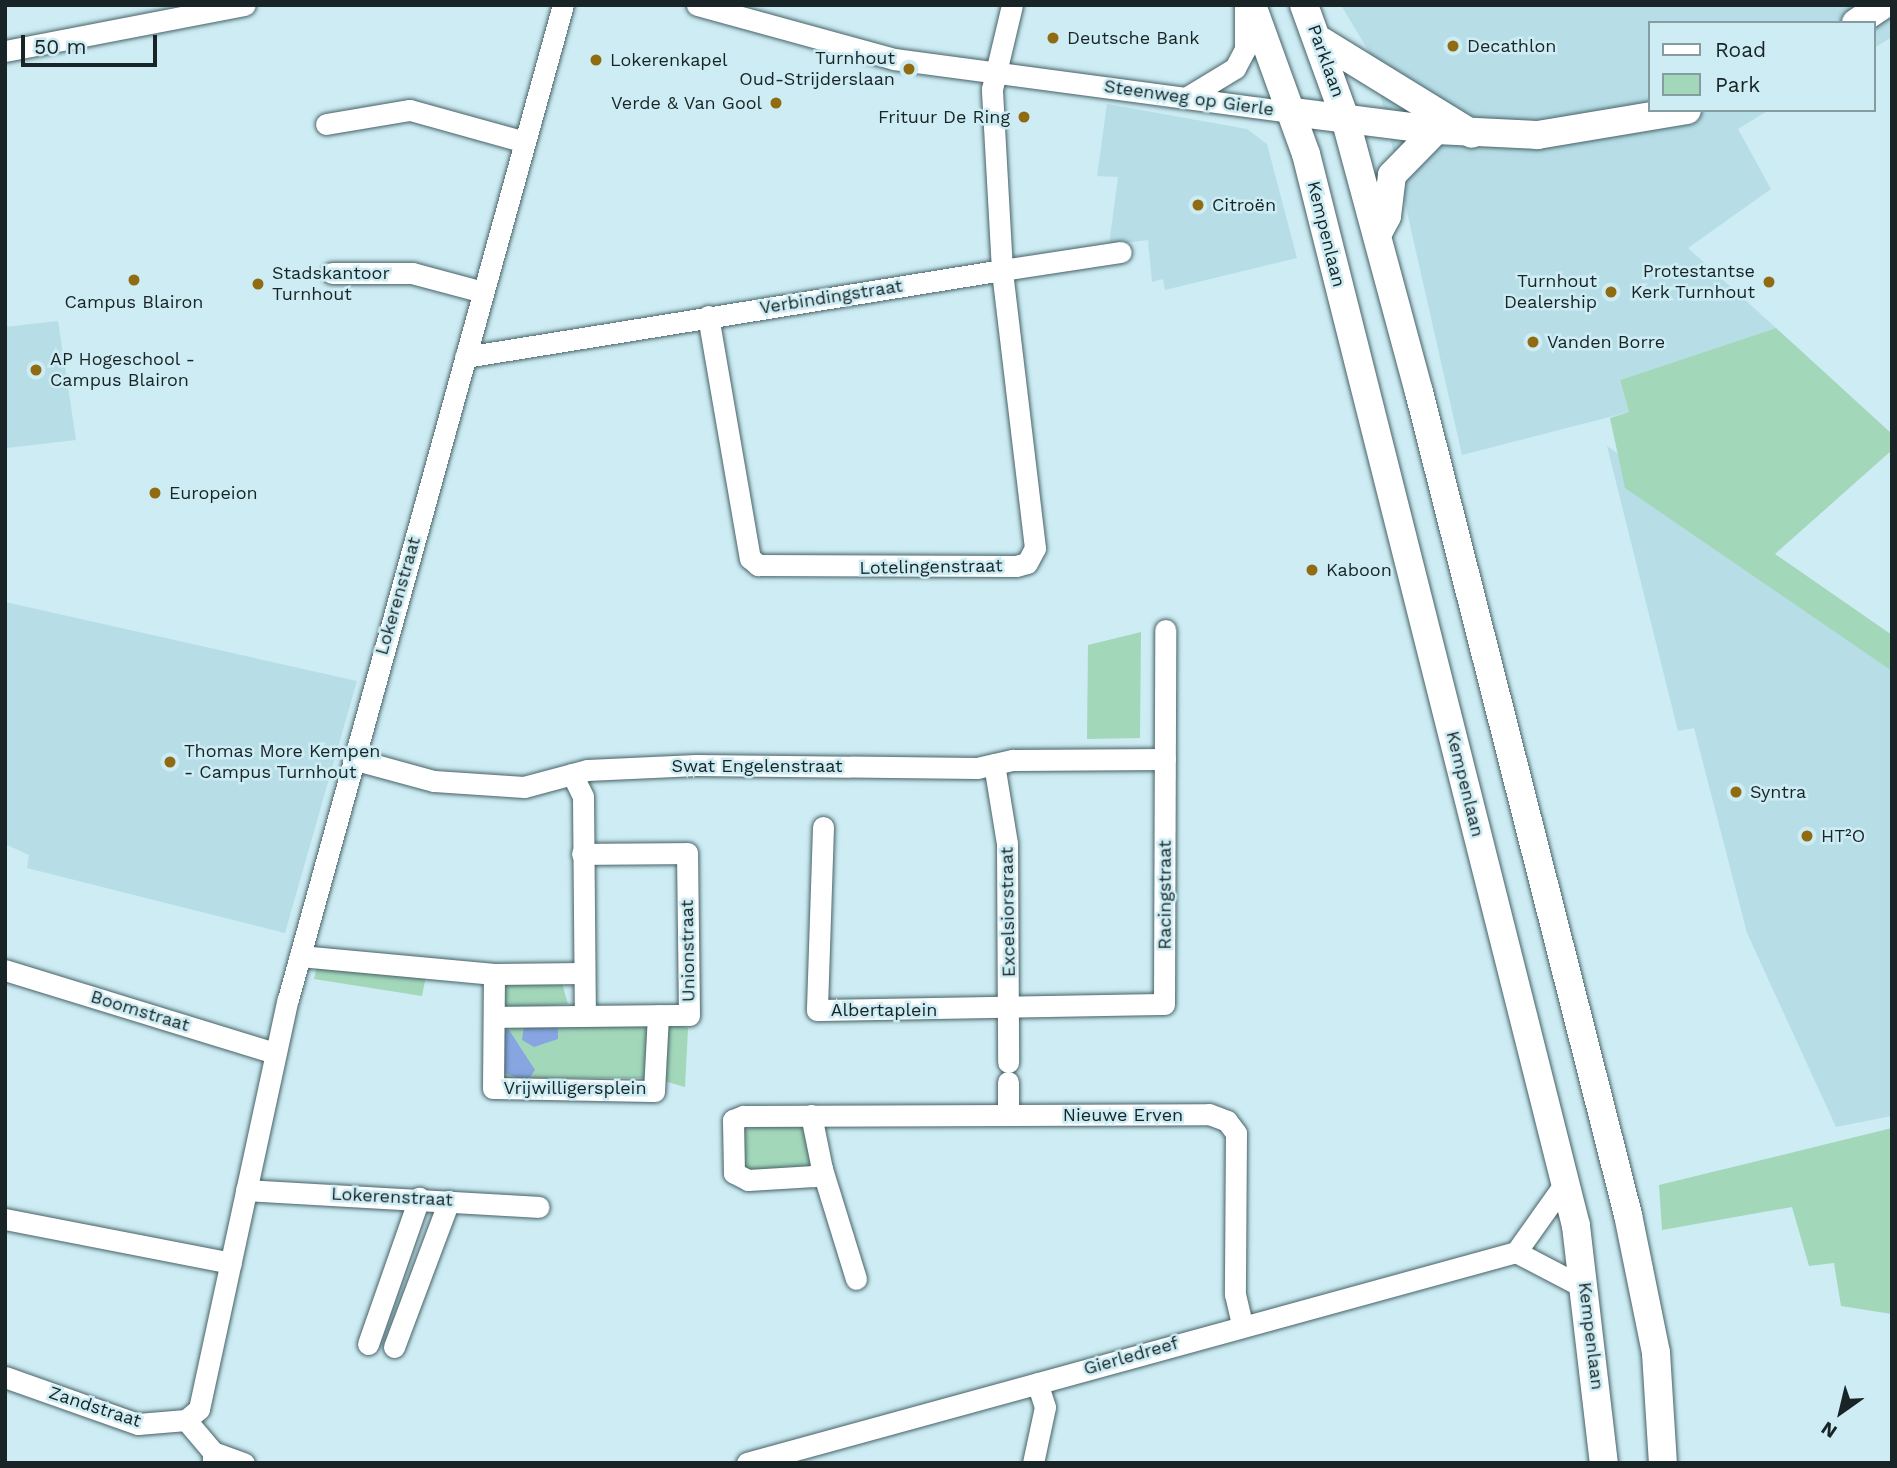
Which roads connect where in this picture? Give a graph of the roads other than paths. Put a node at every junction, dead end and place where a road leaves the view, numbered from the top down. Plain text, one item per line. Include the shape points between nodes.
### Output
1 (245, 5) edge
2 (563, 5) edge
3 (697, 5) edge
4 (1012, 5) edge
5 (1245, 5) edge
6 (1252, 5) edge
7 (1304, 5) edge
8 (1883, 5) edge
9 (142, 15) edge
10 (1859, 21) edge
11 (1321, 41) junction
12 (5, 51) edge
13 (995, 72) junction
14 (1186, 97) junction
15 (1293, 112) junction
16 (1675, 112) edge
17 (1345, 118) junction
18 (326, 124) dead end
19 (1436, 130) junction
20 (1472, 134) junction
21 (525, 142) junction
22 (1377, 235) junction
23 (1121, 252) dead end
24 (1002, 270) junction
25 (332, 272) dead end
26 (483, 292) junction
27 (708, 316) junction
28 (465, 357) junction
29 (1166, 630) dead end
30 (353, 759) junction
31 (1165, 759) junction
32 (995, 764) junction
33 (572, 774) junction
34 (823, 827) dead end
35 (582, 855) junction
36 (300, 956) junction
37 (5, 970) edge
38 (584, 973) junction
39 (494, 974) junction
40 (1009, 1008) junction
41 (584, 1015) junction
42 (658, 1015) junction
43 (494, 1017) junction
44 (275, 1053) junction
45 (811, 1115) junction
46 (1008, 1115) junction
47 (821, 1169) junction
48 (1565, 1183) junction
49 (246, 1190) junction
50 (419, 1198) junction
51 (449, 1201) junction
52 (539, 1207) dead end
53 (5, 1219) edge
54 (1516, 1252) junction
55 (231, 1263) junction
56 (856, 1279) dead end
57 (1586, 1289) junction
58 (1242, 1324) junction
59 (368, 1344) dead end
60 (394, 1347) dead end
61 (5, 1377) edge
62 (1037, 1383) junction
63 (186, 1420) junction
64 (213, 1457) edge
65 (244, 1463) edge
66 (747, 1463) edge
67 (1032, 1463) edge
68 (1604, 1463) edge
69 (1663, 1463) edge

1 - 9 street
2 - 21 street, Lokerenstraat
3 - 13 street, Steenweg op Gierle via 894,59
4 - 13 street
5 - 14 street via 1245,48 1235,68 1215,85
6 - 15 main road
7 - 11 main road, Parklaan
8 - 10 main road
9 - 12 street
11 - 17 main road, Parklaan
11 - 20 main road
13 - 14 street, Steenweg op Gierle
13 - 24 street
14 - 15 street, Steenweg op Gierle
15 - 17 main road, Steenweg op Gierle
15 - 48 main road, Kempenlaan
16 - 20 main road, Steenweg op Gierle via 1538,135
17 - 19 main road, Steenweg op Gierle
17 - 22 main road
18 - 21 street via 410,110
19 - 20 main road, Steenweg op Gierle
19 - 22 main road via 1392,175 1387,216
21 - 26 street, Lokerenstraat
22 - 69 main road via 1628,1214 1656,1353
23 - 24 street
24 - 27 street, Verbindingstraat
24 - 27 street, Lotelingenstraat via 1035,548 1027,563 1016,566 758,565 750,558
25 - 26 street via 412,273
26 - 28 street, Lokerenstraat
27 - 28 street, Verbindingstraat
28 - 30 street, Lokerenstraat
29 - 31 street, Racingstraat
30 - 33 street, Swat Engelenstraat via 460,783 524,787
30 - 36 street, Lokerenstraat
31 - 32 street, Swat Engelenstraat
31 - 40 street, Racingstraat via 1164,1004
32 - 33 street, Swat Engelenstraat via 696,765
32 - 40 street, Excelsiorstraat via 1007,843
33 - 35 street via 583,797
34 - 40 street, Albertaplein via 817,1010
35 - 38 street
35 - 42 street, Unionstraat via 687,853 689,1015
36 - 39 street
36 - 44 street, Lokerenstraat
37 - 44 street, Boomstraat
38 - 39 street
38 - 41 street
39 - 43 street, Vrijwilligersplein
40 - 46 street, Excelsiorstraat
41 - 42 street, Unionstraat
41 - 43 street
42 - 43 street, Vrijwilligersplein via 654,1091 493,1088
44 - 49 street, Lokerenstraat
45 - 46 street, Nieuwe Erven
45 - 47 street
45 - 47 street, Nieuwe Erven via 736,1116 731,1165 748,1180 804,1178
46 - 58 street, Nieuwe Erven via 1209,1114 1227,1121 1237,1133 1235,1294
47 - 56 street
48 - 54 street
48 - 57 main road, Kempenlaan
49 - 50 street, Lokerenstraat
49 - 55 street, Lokerenstraat
50 - 51 street, Lokerenstraat
50 - 59 street
51 - 52 street, Lokerenstraat
51 - 60 street
53 - 55 street
54 - 57 street
54 - 58 street, Gierledreef
55 - 63 street, Lokerenstraat via 198,1409
57 - 68 main road, Kempenlaan
58 - 62 street, Gierledreef
61 - 63 street, Zandstraat via 138,1424
62 - 66 street, Gierledreef
62 - 67 street via 1045,1407
63 - 64 street
64 - 65 street

